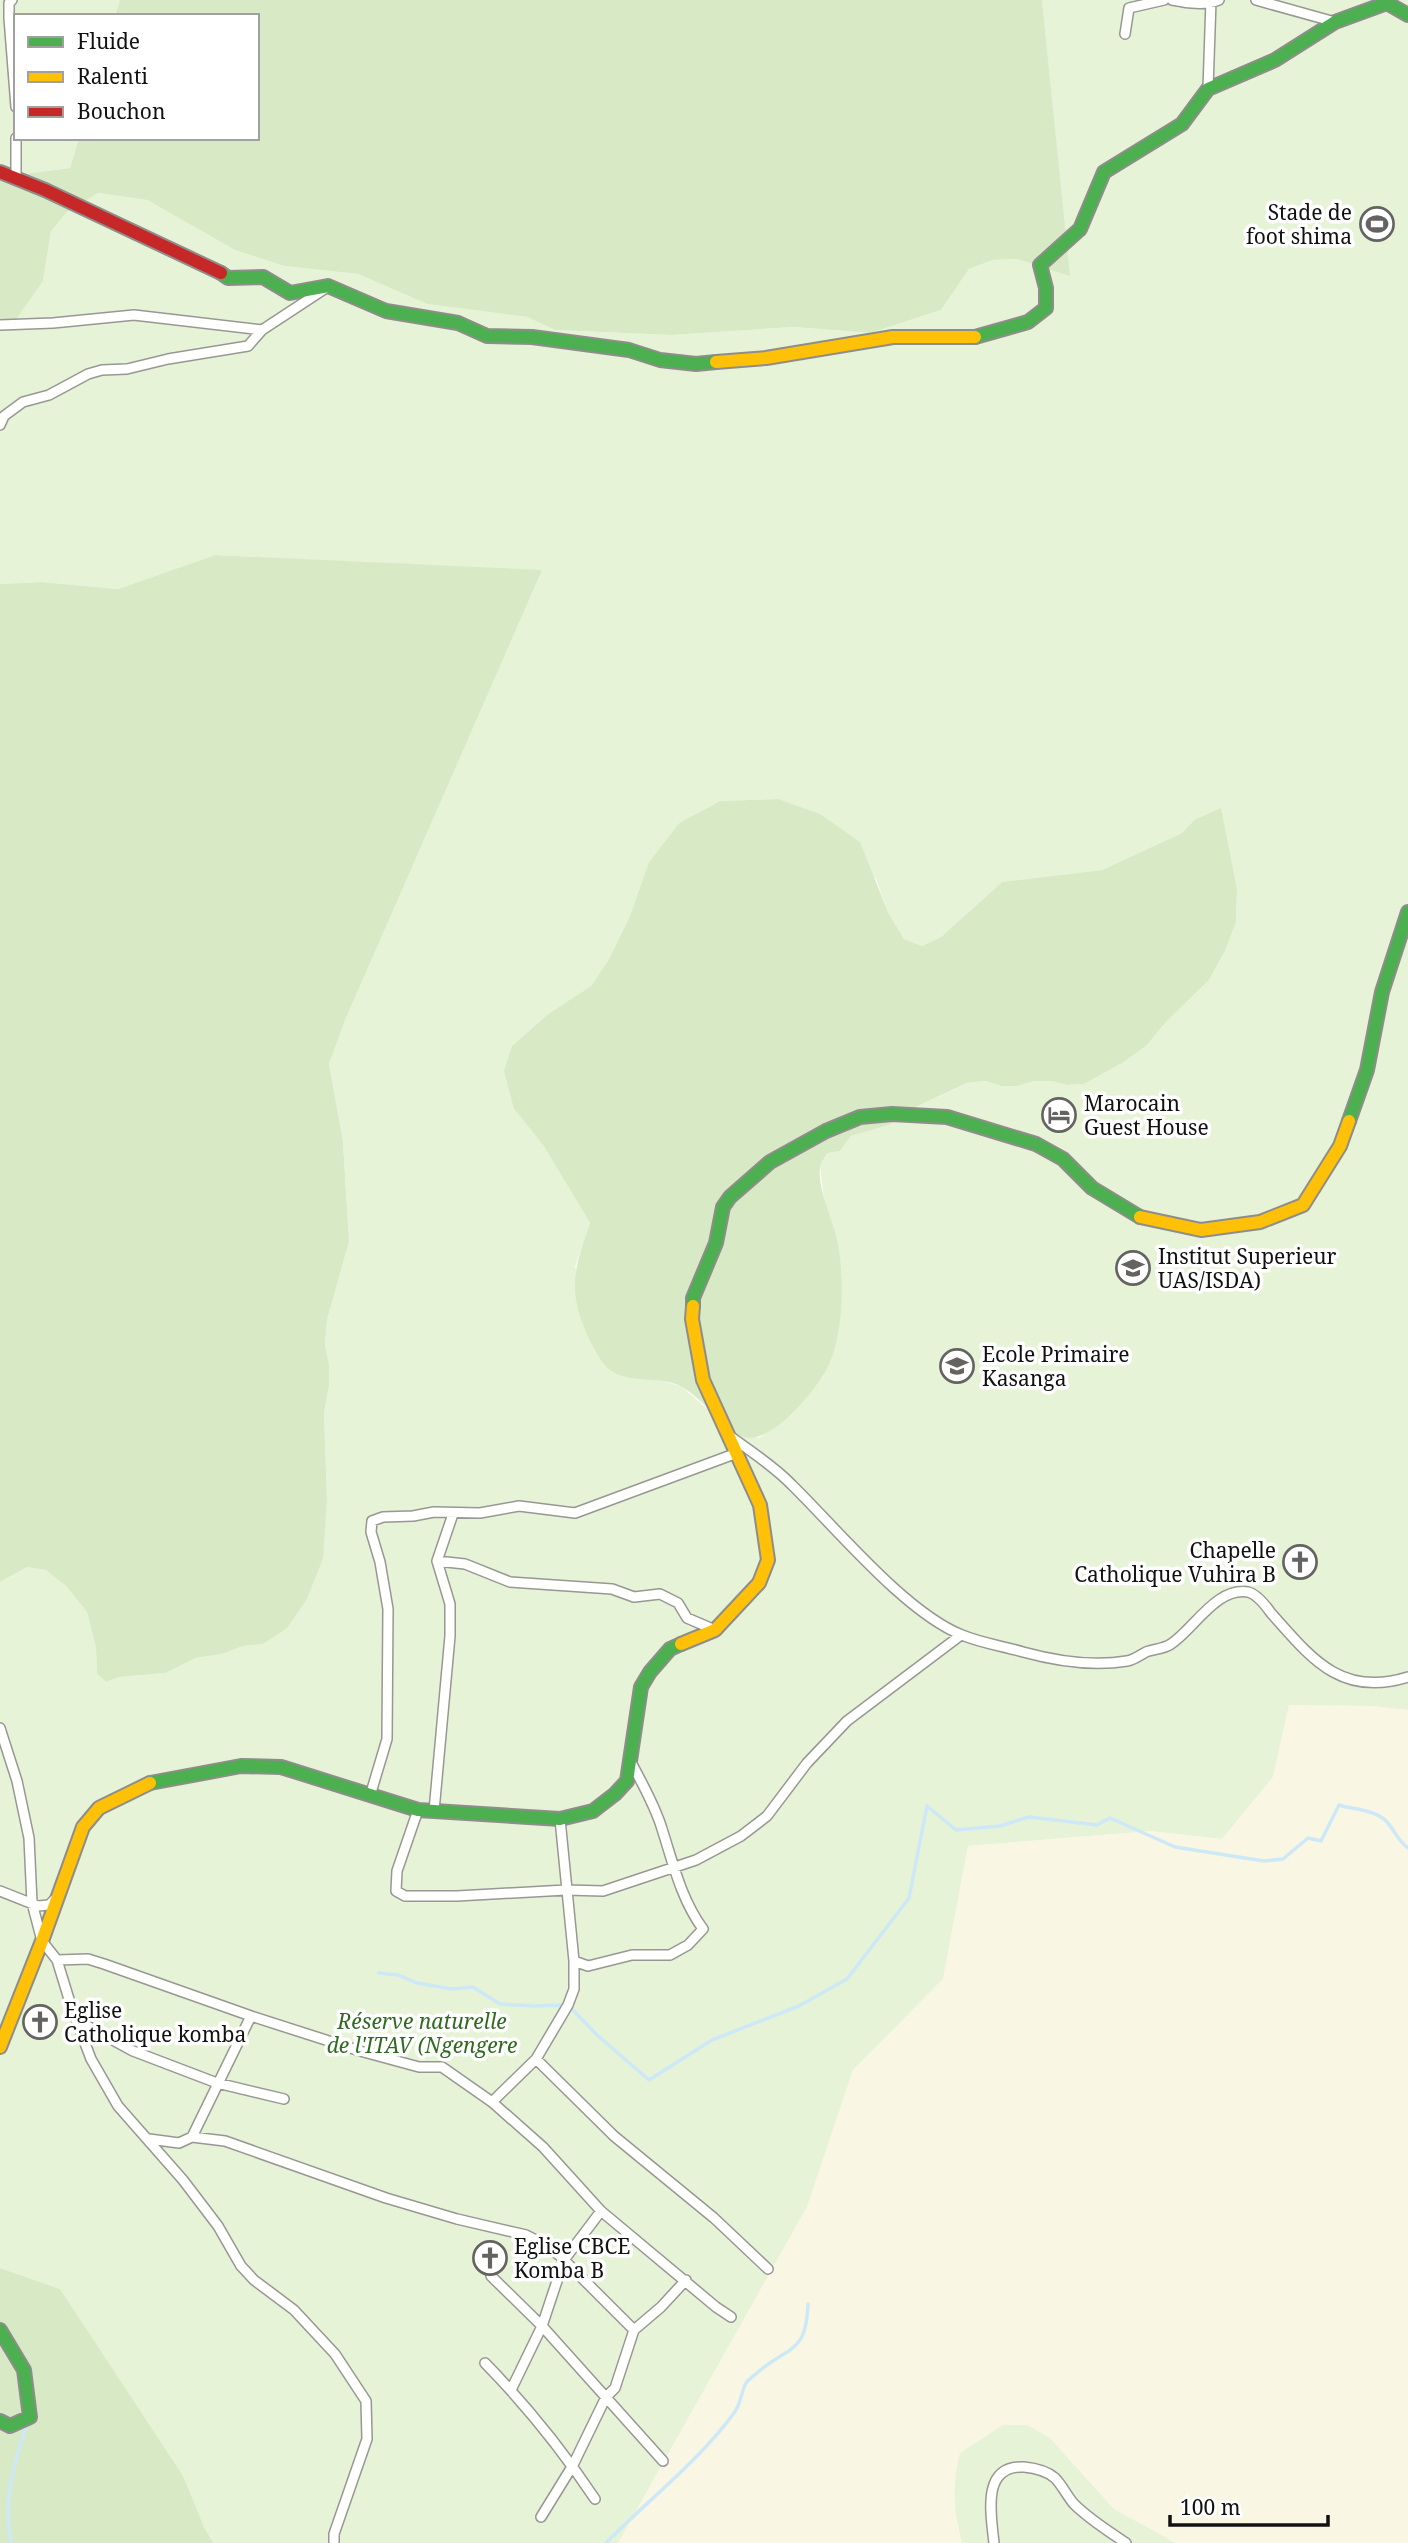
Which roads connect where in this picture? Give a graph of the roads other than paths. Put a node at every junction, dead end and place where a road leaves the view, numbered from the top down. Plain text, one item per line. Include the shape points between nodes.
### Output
1 (12, 0) edge
2 (1164, 0) edge
3 (1172, 0) edge
4 (1256, 0) edge
5 (1214, 1) edge
6 (1128, 4) edge
7 (1408, 15) edge
8 (1335, 22) junction
9 (1125, 34) dead end
10 (14, 82) edge
11 (1208, 89) junction
12 (16, 140) edge
13 (0, 172) edge
14 (16, 177) junction
15 (328, 286) junction
16 (0, 324) edge
17 (262, 330) junction
18 (0, 425) edge
19 (1408, 912) edge
20 (728, 1434) junction
21 (737, 1453) junction
22 (453, 1514) junction
23 (437, 1561) junction
24 (715, 1630) junction
25 (961, 1635) junction
26 (1408, 1677) edge
27 (0, 1728) edge
28 (629, 1759) junction
29 (370, 1796) junction
30 (418, 1810) junction
31 (434, 1811) junction
32 (560, 1819) junction
33 (673, 1868) junction
34 (566, 1890) junction
35 (0, 1891) edge
36 (60, 1895) junction
37 (32, 1903) junction
38 (43, 1941) junction
39 (57, 1960) junction
40 (574, 1961) junction
41 (251, 2016) junction
42 (78, 2021) junction
43 (0, 2047) edge
44 (536, 2059) junction
45 (217, 2083) junction
46 (284, 2099) dead end
47 (492, 2102) junction
48 (192, 2137) junction
49 (149, 2139) junction
50 (601, 2211) junction
51 (564, 2260) junction
52 (768, 2269) dead end
53 (491, 2276) dead end
54 (686, 2280) junction
55 (731, 2317) dead end
56 (541, 2326) junction
57 (0, 2330) edge
58 (634, 2330) junction
59 (485, 2363) dead end
60 (511, 2390) junction
61 (606, 2397) junction
62 (0, 2421) edge
63 (663, 2462) dead end
64 (573, 2465) junction
65 (595, 2499) dead end
66 (541, 2517) dead end
67 (334, 2543) edge
68 (994, 2543) edge
69 (1126, 2543) edge

1 - 10 street
2 - 6 street
3 - 5 street
4 - 8 street
5 - 11 street
6 - 9 street
7 - 8 street via 1387,3
8 - 11 street via 1275,60
11 - 15 street via 1182,124 1104,172 1080,229 1040,265 1046,308 1028,322 989,335 893,337 766,358 695,364 660,360 629,349 487,336 458,323 386,311
12 - 14 street
13 - 14 street
14 - 15 street via 228,278 263,277 290,293
15 - 17 street
16 - 17 street via 134,315
17 - 18 street via 248,346 88,374 49,395 23,402 4,416
19 - 20 street via 1382,992 1367,1070 1340,1146 1303,1205 1292,1210 1259,1222 1201,1230 1143,1219 1092,1188 1063,1159 1036,1144 947,1117 860,1117 770,1162 723,1207 716,1243 693,1298 692,1319 703,1380
20 - 21 street
20 - 25 street via 789,1481 892,1586
21 - 22 street via 575,1513 519,1506
21 - 24 street via 760,1506 768,1560 759,1583
22 - 23 street
22 - 29 street via 434,1512 372,1521 388,1609 387,1739
23 - 24 street via 465,1564 510,1582 612,1589 634,1597 660,1594 678,1603 687,1618
23 - 31 street via 450,1604 450,1636
24 - 28 street via 670,1649 640,1687
25 - 26 street via 1059,1662 1131,1661 1170,1645 1219,1601 1246,1592 1268,1609 1311,1658 1343,1678 1371,1683
25 - 33 street via 847,1721 807,1763 767,1816 724,1846
27 - 37 street via 29,1838
28 - 32 street via 627,1781 615,1794 593,1811
28 - 33 street via 662,1826
29 - 30 street
29 - 36 street via 281,1767 241,1766 150,1783 99,1808 83,1827
30 - 31 street
30 - 34 street via 397,1871 399,1894
31 - 32 street
32 - 34 street
33 - 34 street via 603,1891
33 - 40 street via 703,1929 688,1945 670,1955 632,1955 587,1966
34 - 40 street
35 - 37 street
36 - 37 street via 44,1907
36 - 38 street
37 - 38 street
38 - 39 street
38 - 43 street
39 - 41 street via 88,1959
39 - 42 street
40 - 44 street via 574,1989 568,2005
41 - 45 street
41 - 47 street via 419,2067 442,2067
42 - 45 street via 133,2051
42 - 49 street via 92,2059 118,2106
44 - 47 street
44 - 52 street via 614,2136 715,2218
45 - 46 street
45 - 48 street
47 - 50 street via 542,2147
48 - 49 street via 178,2143
48 - 51 street via 225,2141 386,2198 526,2235
49 - 67 street via 218,2226 242,2266 294,2310 358,2385 366,2401 367,2439
50 - 51 street
50 - 54 street
51 - 56 street
51 - 58 street
53 - 56 street
54 - 55 street
54 - 58 street
56 - 60 street
56 - 61 street
57 - 62 street via 24,2370 30,2417 10,2426
58 - 61 street via 615,2388
59 - 60 street
60 - 64 street
61 - 63 street
61 - 64 street
64 - 65 street
64 - 66 street
68 - 69 street via 991,2495 995,2480 1002,2471 1021,2467 1054,2477 1079,2508

